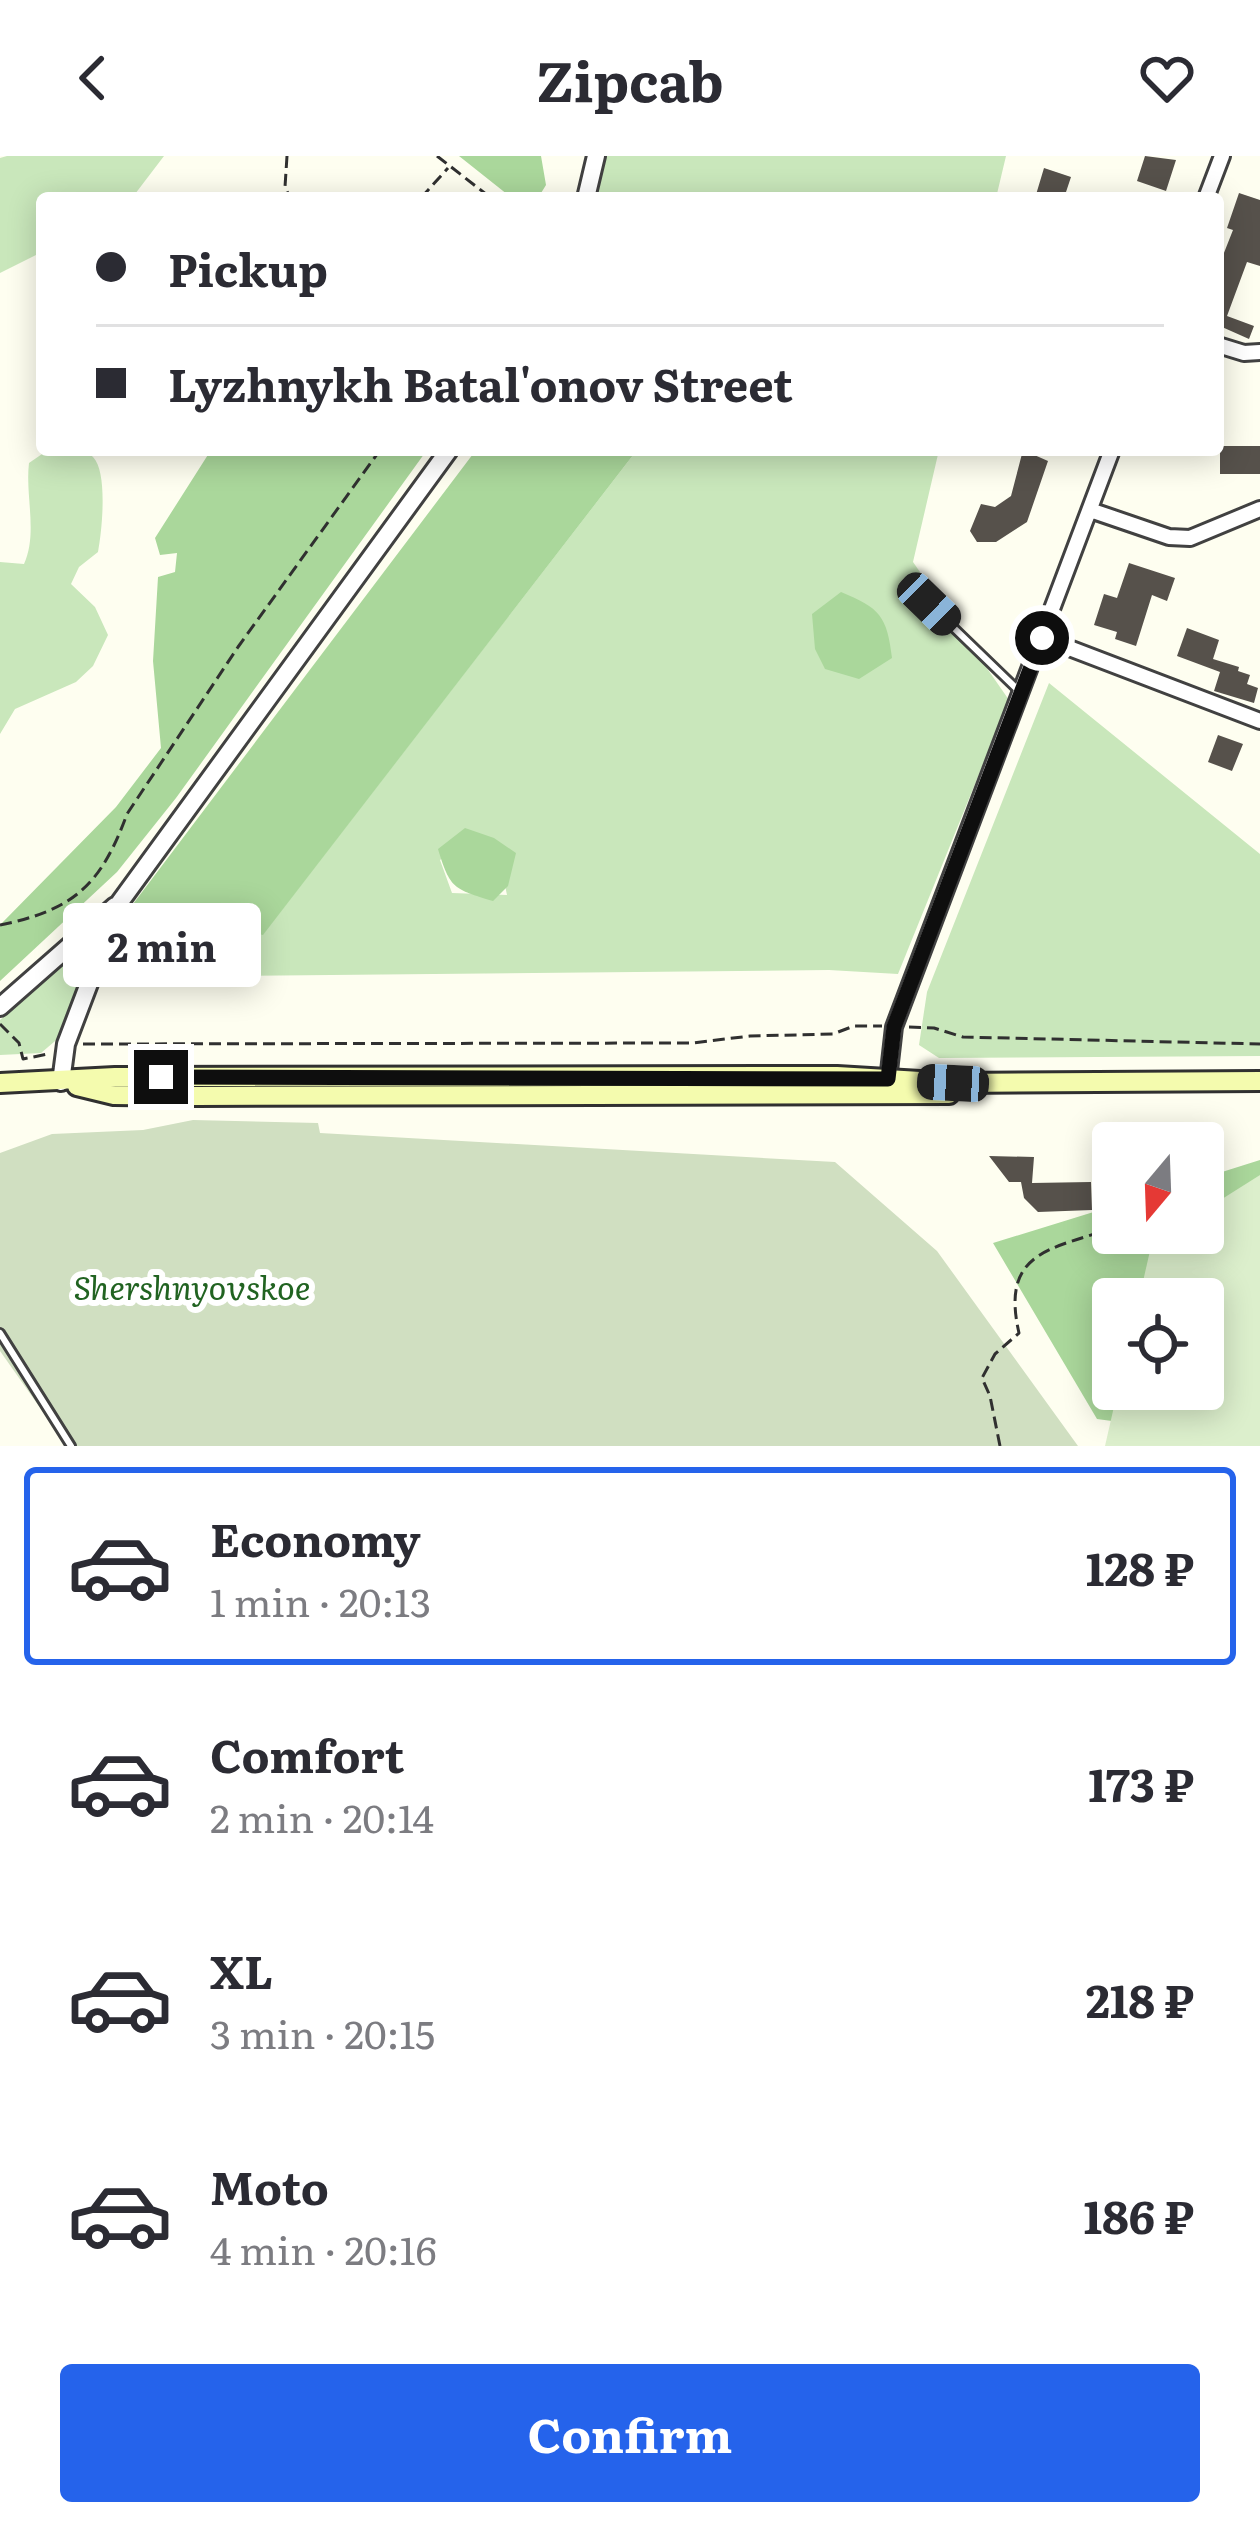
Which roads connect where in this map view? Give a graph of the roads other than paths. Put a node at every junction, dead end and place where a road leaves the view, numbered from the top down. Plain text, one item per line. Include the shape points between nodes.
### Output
1 (596, 156) edge
2 (1222, 156) edge
3 (587, 192) edge
4 (1208, 192) edge
5 (1224, 347) edge
6 (1260, 352) edge
7 (445, 456) edge
8 (1110, 456) edge
9 (1260, 508) edge
10 (1090, 510) junction
11 (929, 604) dead end
12 (1042, 638) junction
13 (1022, 694) junction
14 (1260, 721) edge
15 (120, 902) junction
16 (0, 1007) edge
17 (1260, 1081) edge
18 (61, 1082) junction
19 (0, 1083) edge
20 (888, 1087) junction
21 (1260, 1093) edge
22 (0, 1333) edge
23 (71, 1446) edge

1 - 3 street
2 - 4 street
5 - 6 street
7 - 15 street
8 - 10 street
9 - 10 street via 1190,538
10 - 12 street
11 - 13 lane
12 - 13 street
12 - 14 street
13 - 20 street via 894,1027
15 - 16 street
15 - 18 street via 66,1044
17 - 20 main road
18 - 19 main road
18 - 20 main road
20 - 21 main road
22 - 23 lane

